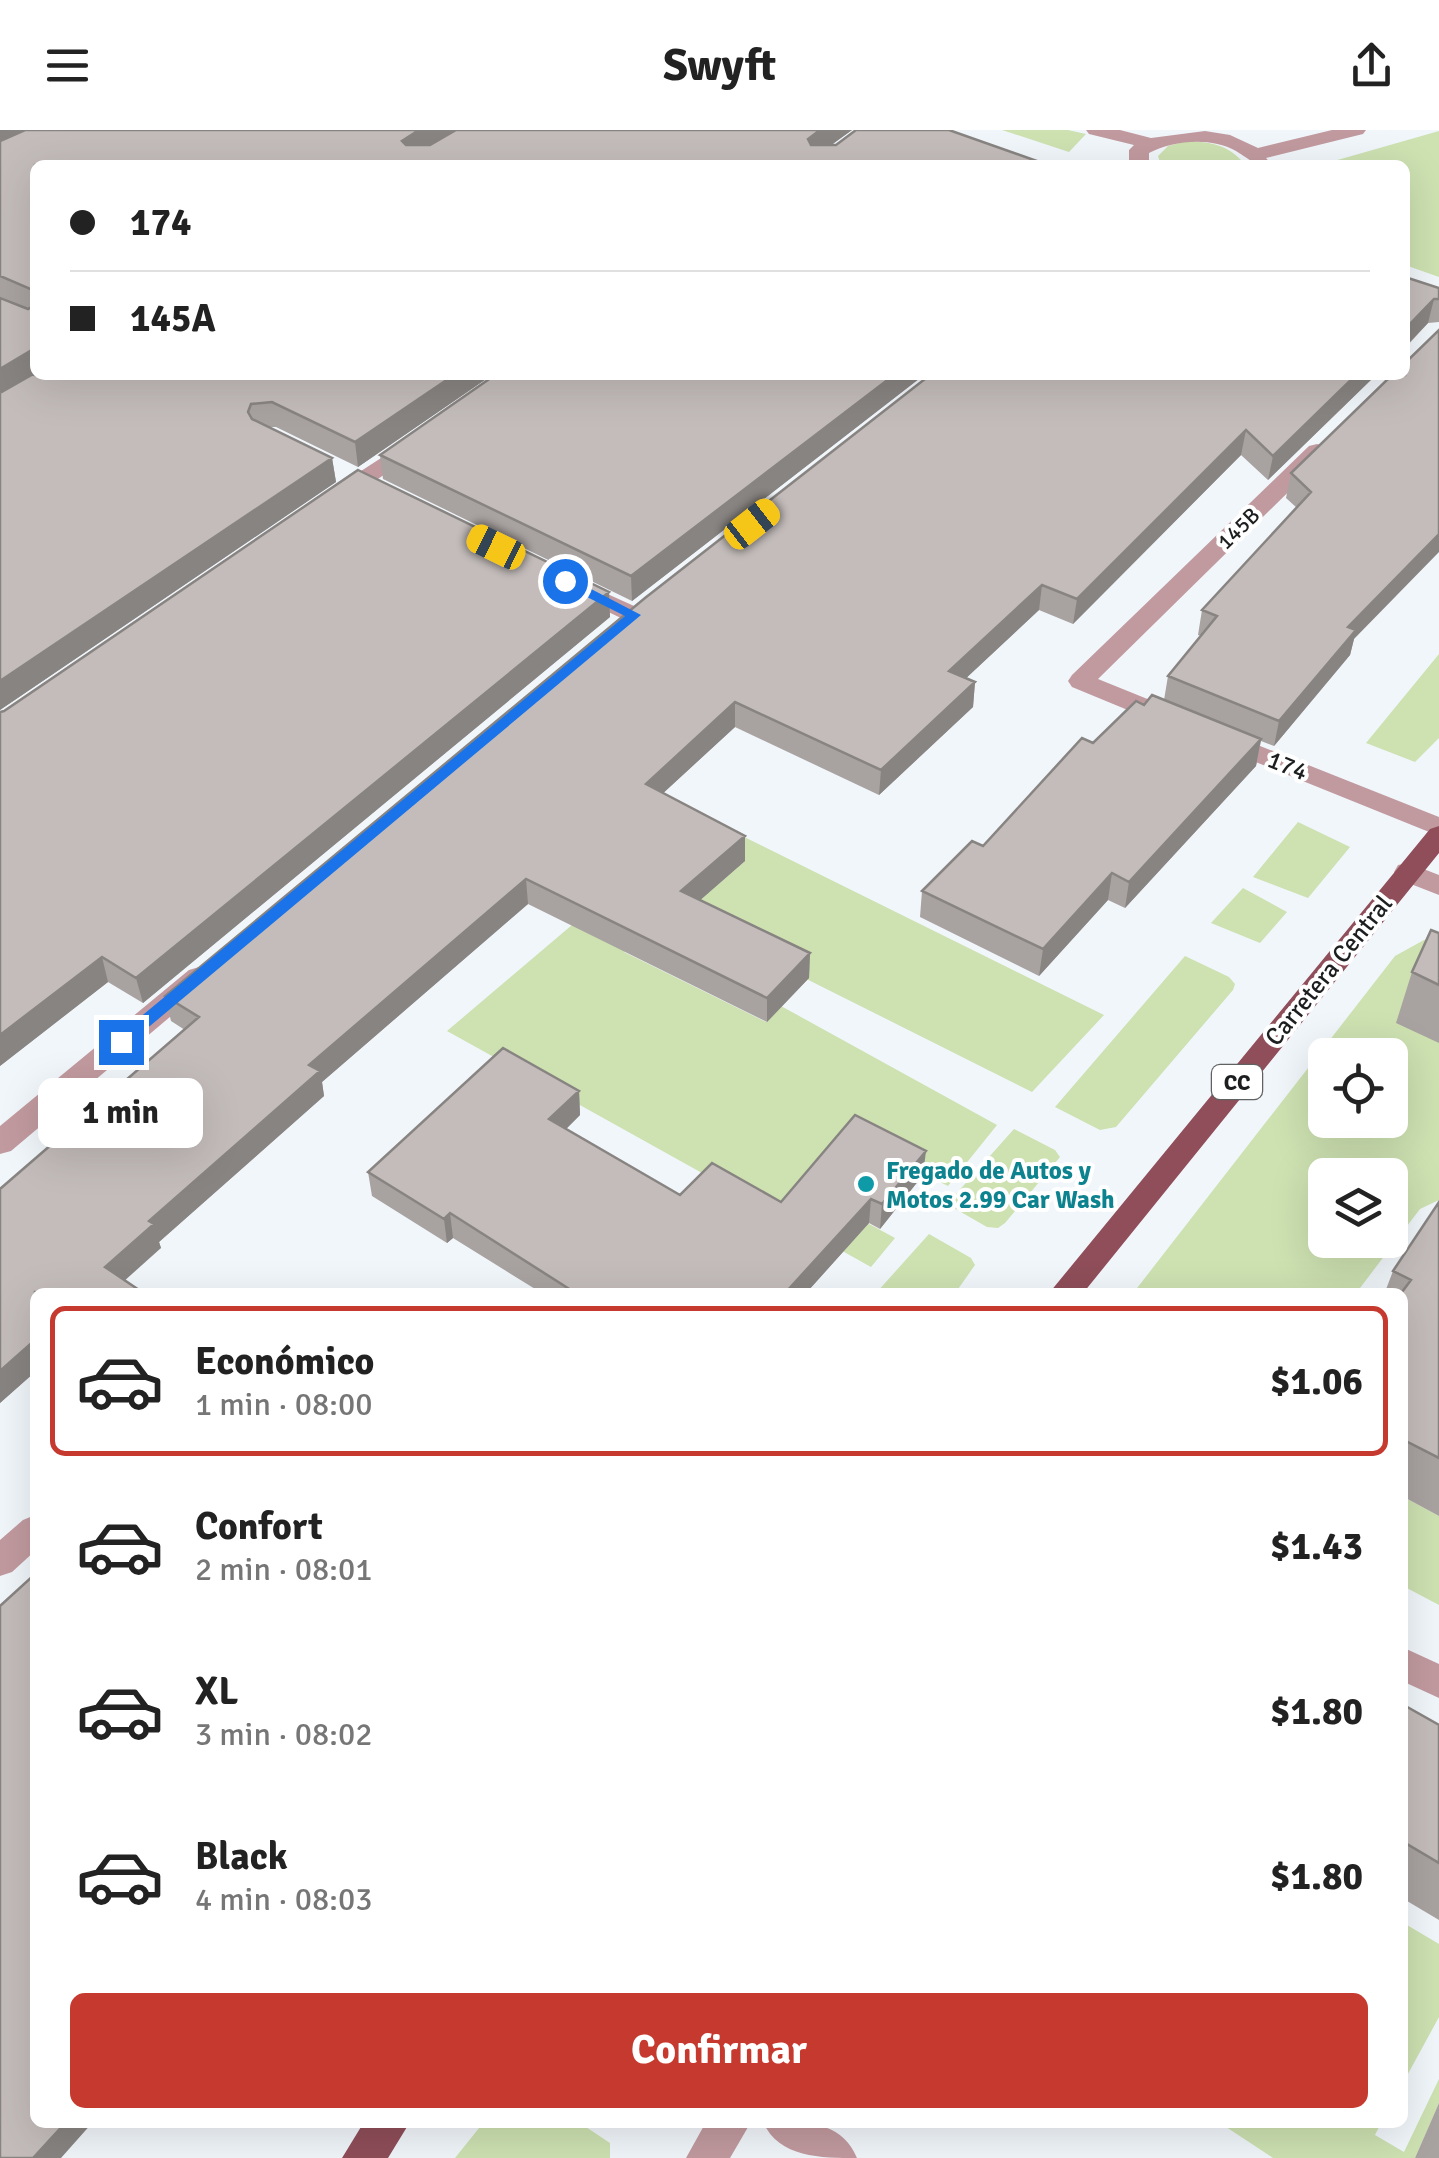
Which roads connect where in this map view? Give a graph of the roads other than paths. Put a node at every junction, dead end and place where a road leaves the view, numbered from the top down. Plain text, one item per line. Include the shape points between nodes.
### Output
1 (1096, 130) edge
2 (1356, 130) edge
3 (1200, 131) edge
4 (1146, 142) junction
5 (1139, 160) edge
6 (1260, 160) edge
7 (437, 428) edge
8 (1337, 431) edge
9 (329, 465) edge
10 (369, 484) junction
11 (311, 514) edge
12 (548, 573) edge
13 (604, 640) edge
14 (1081, 681) joint
15 (1439, 826) edge
16 (1439, 835) edge
17 (1408, 872) junction
18 (1439, 886) edge
19 (226, 954) edge
20 (0, 1142) edge
21 (1069, 1288) edge
22 (30, 1534) edge
23 (0, 1560) edge
24 (1408, 1666) edge
25 (1439, 1682) edge
26 (385, 2128) edge
27 (727, 2128) edge
28 (792, 2128) edge
29 (362, 2158) edge
30 (706, 2158) edge
31 (837, 2158) edge

1 - 4 street
2 - 6 street
3 - 4 street
3 - 6 street via 1235,139
4 - 5 street
7 - 10 street
8 - 14 street, 145B
9 - 10 street
10 - 11 street
12 - 13 street via 641,610
14 - 15 street, 174
16 - 17 main road, Carretera Central / CC
17 - 18 street
17 - 21 main road, Carretera Central / CC
19 - 20 street
22 - 23 street
24 - 25 street
26 - 29 main road
27 - 30 street
28 - 31 street

